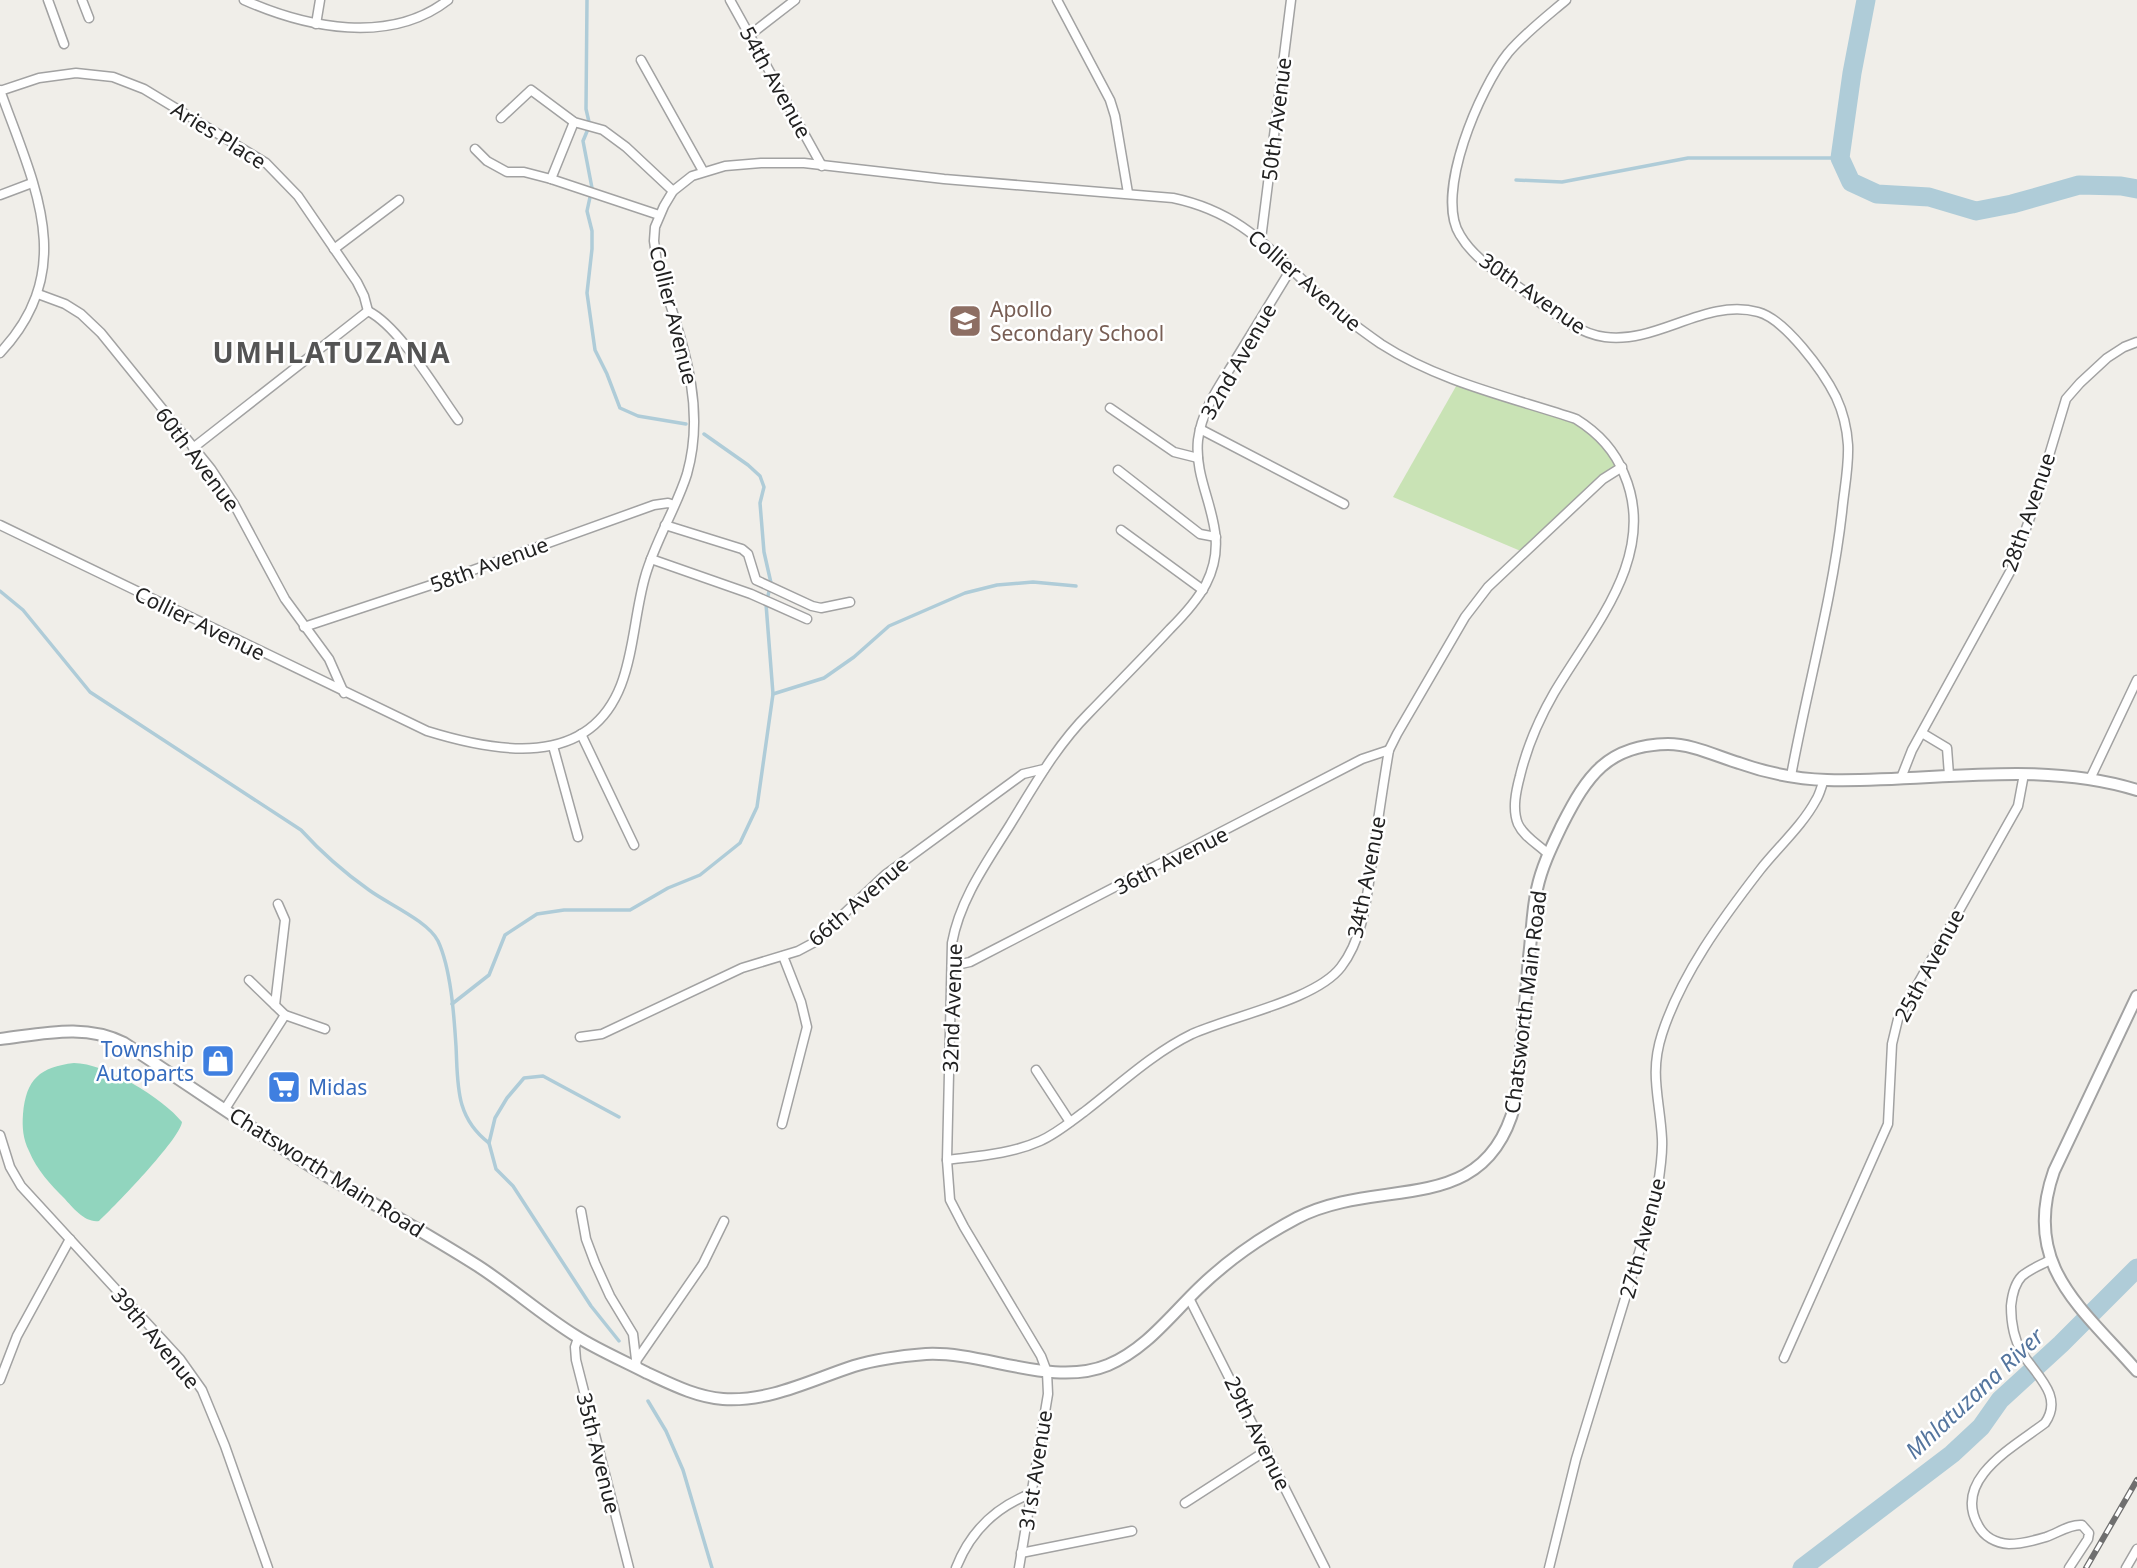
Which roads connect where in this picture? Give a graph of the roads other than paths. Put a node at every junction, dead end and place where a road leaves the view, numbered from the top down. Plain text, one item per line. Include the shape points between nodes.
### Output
1 (48, 0) edge
2 (82, 0) edge
3 (244, 0) edge
4 (320, 0) edge
5 (449, 0) edge
6 (730, 0) edge
7 (795, 0) edge
8 (1057, 0) edge
9 (1291, 0) edge
10 (1566, 0) edge
11 (89, 18) dead end
12 (316, 24) junction
13 (751, 34) junction
14 (64, 44) dead end
15 (641, 60) dead end
16 (0, 90) edge
17 (501, 118) dead end
18 (575, 122) junction
19 (475, 149) dead end
20 (822, 166) junction
21 (703, 172) junction
22 (551, 178) junction
23 (32, 183) junction
24 (673, 191) junction
25 (1128, 193) junction
26 (0, 195) edge
27 (399, 200) dead end
28 (659, 215) junction
29 (1261, 239) junction
30 (334, 249) junction
31 (1291, 269) junction
32 (38, 294) junction
33 (368, 311) junction
34 (2137, 342) edge
35 (0, 353) edge
36 (1110, 408) dead end
37 (458, 420) dead end
38 (1200, 429) junction
39 (193, 449) junction
40 (1198, 458) junction
41 (1622, 467) junction
42 (1118, 470) dead end
43 (1344, 504) dead end
44 (674, 505) junction
45 (0, 525) edge
46 (665, 525) junction
47 (1121, 530) dead end
48 (1216, 537) junction
49 (650, 559) junction
50 (1203, 590) junction
51 (850, 602) dead end
52 (807, 619) dead end
53 (304, 627) junction
54 (2137, 680) edge
55 (344, 693) junction
56 (1922, 733) junction
57 (582, 734) junction
58 (553, 746) junction
59 (1390, 750) junction
60 (1044, 769) junction
61 (2025, 774) junction
62 (1949, 775) junction
63 (1791, 776) junction
64 (1900, 778) junction
65 (2090, 779) junction
66 (1824, 780) junction
67 (2137, 790) edge
68 (578, 836) dead end
69 (634, 845) dead end
70 (1548, 854) junction
71 (278, 904) dead end
72 (783, 956) junction
73 (952, 967) junction
74 (249, 980) dead end
75 (2137, 996) edge
76 (275, 1006) junction
77 (285, 1015) junction
78 (325, 1029) dead end
79 (580, 1037) dead end
80 (0, 1040) edge
81 (1036, 1070) dead end
82 (225, 1109) junction
83 (1070, 1122) junction
84 (782, 1124) dead end
85 (0, 1135) edge
86 (947, 1160) junction
87 (581, 1211) dead end
88 (724, 1220) dead end
89 (69, 1239) junction
90 (2050, 1260) junction
91 (1189, 1298) junction
92 (578, 1338) junction
93 (1784, 1358) dead end
94 (637, 1364) junction
95 (2137, 1371) edge
96 (1047, 1372) junction
97 (0, 1380) edge
98 (1267, 1450) junction
99 (1030, 1494) junction
100 (1185, 1503) dead end
101 (1132, 1531) dead end
102 (2137, 1549) edge
103 (1021, 1553) junction
104 (268, 1568) edge
105 (629, 1568) edge
106 (956, 1568) edge
107 (1018, 1568) edge
108 (1325, 1568) edge
109 (1549, 1568) edge
110 (2069, 1568) edge
111 (2126, 1568) edge

1 - 14 street
2 - 11 street
3 - 12 street
4 - 12 street
5 - 12 street via 415,19 381,26
6 - 13 street, 54th Avenue
7 - 13 street
8 - 25 street via 1110,100
9 - 29 street, 50th Avenue
10 - 63 street, 30th Avenue via 1510,51 1475,109 1452,189 1455,225 1467,246 1490,267 1589,333 1622,337 1724,310 1760,312 1783,325 1832,389 1845,422 1848,462 1839,542
13 - 20 street, 54th Avenue
15 - 21 street
16 - 23 street
16 - 30 street, Aries Place via 60,74 100,75 128,82 266,163 298,197
17 - 18 street via 531,90
18 - 22 street
18 - 24 street via 603,130
19 - 22 street via 507,172
20 - 21 street, Collier Avenue via 761,163
20 - 25 street, Collier Avenue
21 - 24 street, Collier Avenue
22 - 28 street
23 - 26 street
23 - 32 street via 45,236
24 - 28 street, Collier Avenue
25 - 29 street, Collier Avenue via 1192,202
27 - 30 street
28 - 44 street, Collier Avenue via 654,241 657,262 695,409 691,456
29 - 31 street, Collier Avenue
30 - 33 street, Aries Place via 357,282
31 - 38 street, 32nd Avenue via 1208,406
31 - 41 street, Collier Avenue via 1359,328 1410,360 1460,382 1568,416 1586,426
32 - 35 street
32 - 39 street, 60th Avenue via 65,304 101,333
33 - 37 street via 399,338
33 - 39 street
34 - 56 street, 28th Avenue via 2106,358 2066,399 2011,570
36 - 40 street via 1174,452
38 - 40 street, 32nd Avenue
38 - 43 street
39 - 53 street, 60th Avenue via 234,504
40 - 48 street, 32nd Avenue
41 - 59 street, 34th Avenue via 1603,479 1489,586 1465,617
41 - 70 street, Collier Avenue via 1636,524 1624,570 1613,598 1534,733 1517,787 1517,822
42 - 48 street via 1200,534
44 - 46 street, Collier Avenue
44 - 53 street, 58th Avenue via 654,505
45 - 55 street, Collier Avenue
46 - 49 street, Collier Avenue
46 - 51 street via 742,549 748,554 754,578 776,590 821,608
47 - 50 street
48 - 50 street, 32nd Avenue via 1214,562
49 - 52 street
49 - 57 street, Collier Avenue via 622,684 602,718
50 - 60 street, 32nd Avenue via 1061,743
53 - 55 street, 60th Avenue via 329,659
54 - 65 street
55 - 58 street, Collier Avenue via 461,742 511,750
56 - 62 street via 1947,748
56 - 64 street, 28th Avenue
57 - 58 street, Collier Avenue
57 - 69 street
58 - 68 street
59 - 73 street, 36th Avenue via 1363,759 970,962
59 - 83 street, 34th Avenue via 1362,916 1349,955 1335,975 1304,994 1179,1041
60 - 72 street, 66th Avenue via 1023,774 885,875 814,943
60 - 73 street, 32nd Avenue via 960,913 952,943
61 - 62 street, Chatsworth Main Road
61 - 65 street, Chatsworth Main Road
61 - 93 street, 25th Avenue via 2018,806 1898,1019 1892,1044 1888,1124
62 - 64 street, Chatsworth Main Road
63 - 66 street, Chatsworth Main Road
63 - 70 street, Chatsworth Main Road via 1684,746 1648,745 1631,750 1610,759 1589,778
64 - 66 street, Chatsworth Main Road
65 - 67 street, Chatsworth Main Road
66 - 109 street, 27th Avenue via 1816,801 1759,871 1705,949 1663,1031 1654,1075 1662,1140 1656,1197 1576,1459
70 - 91 street, Chatsworth Main Road via 1535,901 1515,1104 1498,1147 1484,1163 1451,1181 1338,1201 1298,1217 1226,1263
71 - 76 street via 285,920
72 - 79 street, 66th Avenue via 742,968 602,1034
72 - 84 street via 807,1027
73 - 86 street, 32nd Avenue
74 - 76 street
75 - 90 street via 2048,1188 2043,1221
76 - 77 street
77 - 78 street
77 - 82 street
80 - 82 street, Chatsworth Main Road via 75,1030 109,1035
81 - 83 street
82 - 92 street, Chatsworth Main Road via 315,1169 477,1265
83 - 86 street, 34th Avenue via 1027,1146
85 - 89 street, 39th Avenue via 14,1175
86 - 96 street, 32nd Avenue via 950,1200
87 - 94 street via 595,1263 633,1334
88 - 94 street via 703,1264
89 - 97 street via 17,1336
89 - 104 street, 39th Avenue via 180,1359 202,1390
90 - 95 street via 2072,1297
90 - 110 street via 2021,1277 2011,1315 2021,1351 2052,1399 2050,1415 1982,1473 1974,1487 1972,1506 1978,1526 2004,1543 2082,1525 2088,1539
91 - 96 street, Chatsworth Main Road via 1124,1358 1088,1371
91 - 98 street, 29th Avenue
92 - 94 street, Chatsworth Main Road
92 - 105 street, 35th Avenue via 578,1370
94 - 96 street, Chatsworth Main Road via 691,1392 720,1399 774,1394 892,1357 965,1356
96 - 99 street, 31st Avenue via 1048,1394
98 - 100 street
98 - 108 street, 29th Avenue
99 - 103 street, 31st Avenue
99 - 106 street via 986,1520 973,1534
101 - 103 street
102 - 111 street
103 - 107 street, 31st Avenue

